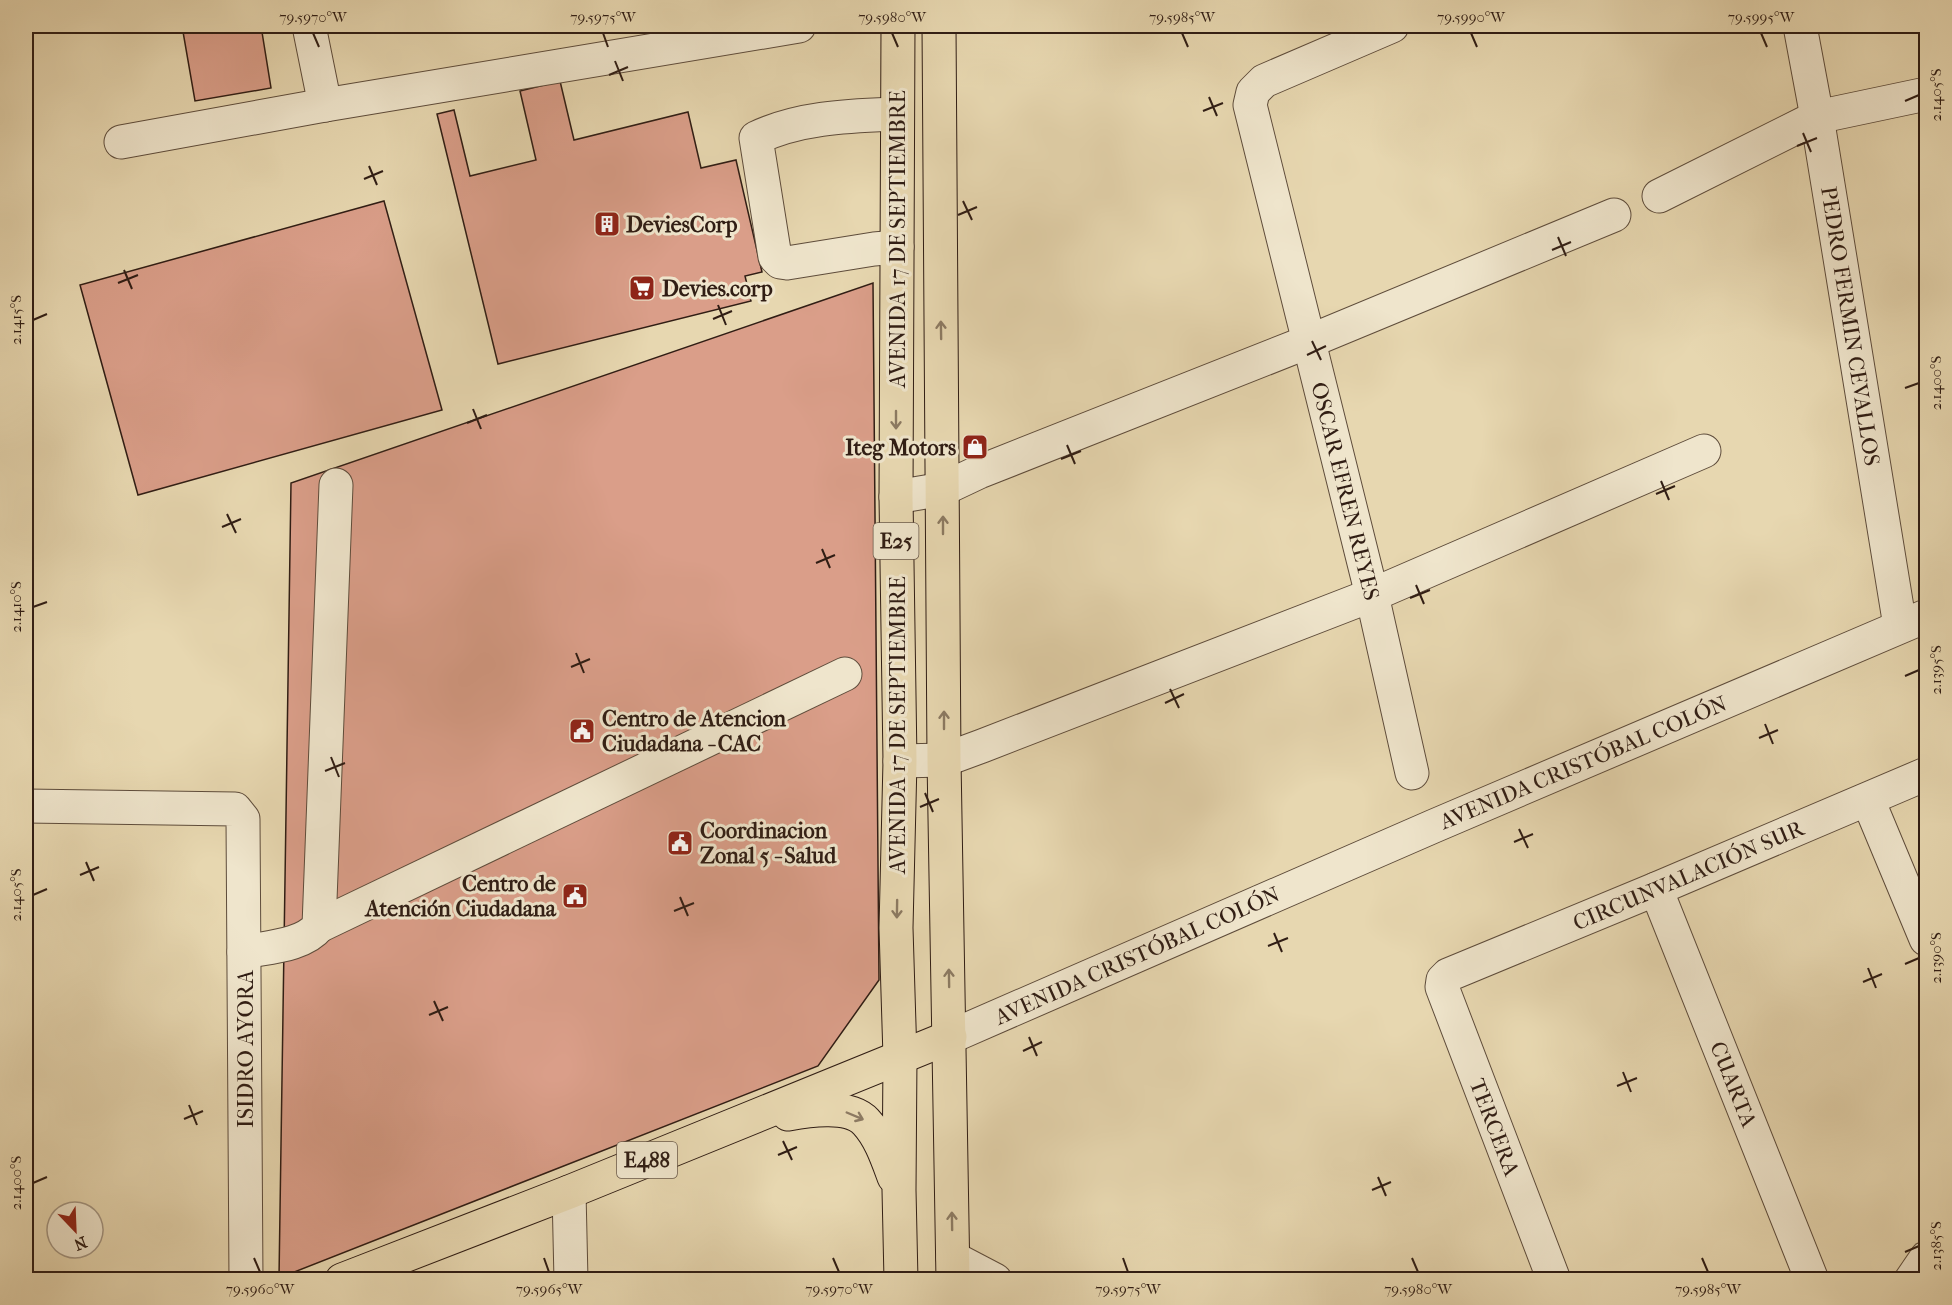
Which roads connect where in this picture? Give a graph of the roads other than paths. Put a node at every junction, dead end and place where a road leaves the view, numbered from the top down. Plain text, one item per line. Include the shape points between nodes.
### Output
1 (309, 26) edge
2 (799, 26) edge
3 (898, 26) edge
4 (939, 26) edge
5 (1392, 26) edge
6 (1800, 26) edge
7 (1926, 94) edge
8 (325, 105) junction
9 (897, 114) junction
10 (1817, 117) junction
11 (121, 142) dead end
12 (1659, 196) dead end
13 (1614, 214) dead end
14 (897, 247) junction
15 (1310, 341) junction
16 (1704, 451) dead end
17 (336, 485) dead end
18 (943, 489) junction
19 (896, 497) junction
20 (1372, 595) junction
21 (1913, 621) edge
22 (845, 674) dead end
23 (944, 760) junction
24 (900, 761) junction
25 (1412, 773) dead end
26 (1926, 774) edge
27 (1868, 800) junction
28 (26, 806) edge
29 (1656, 890) junction
30 (319, 926) junction
31 (1926, 939) edge
32 (244, 952) junction
33 (1448, 975) joint
34 (950, 1037) junction
35 (900, 1057) junction
36 (717, 1131) junction
37 (899, 1190) junction
38 (569, 1192) junction
39 (1926, 1258) edge
40 (953, 1269) edge
41 (246, 1280) edge
42 (342, 1280) edge
43 (571, 1280) edge
44 (901, 1280) edge
45 (995, 1280) edge
46 (1554, 1280) edge
47 (1812, 1280) edge
48 (1911, 1280) edge

1 - 8 street
2 - 8 street
3 - 9 main road, AVENIDA 17 DE SEPTIEMBRE / E25
18 -> 4 main road, AVENIDA 17 DE SEPTIEMBRE / E25
5 - 15 street, OSCAR EFREN REYES via 1264,81 1253,92 1250,105
6 - 10 street, PEDRO FERMIN CEVALLOS
7 - 10 street
8 - 11 street
9 - 14 main road, AVENIDA 17 DE SEPTIEMBRE / E25
9 - 14 street via 801,121 756,138 775,257 780,262
10 - 12 street
10 - 21 street, PEDRO FERMIN CEVALLOS
13 - 15 street
14 -> 19 main road, AVENIDA 17 DE SEPTIEMBRE / E25
15 - 18 street
15 - 20 street, OSCAR EFREN REYES
16 - 20 street
17 - 30 street
18 - 19 street
23 -> 18 main road, AVENIDA 17 DE SEPTIEMBRE / E25
19 - 24 main road, AVENIDA 17 DE SEPTIEMBRE / E25
20 - 23 street
20 - 25 street, OSCAR EFREN REYES
21 - 34 street, AVENIDA CRISTÓBAL COLÓN
22 - 30 street
23 - 24 street
34 -> 23 main road, AVENIDA 17 DE SEPTIEMBRE / E25
24 -> 35 main road, AVENIDA 17 DE SEPTIEMBRE / E25 via 896,928
26 - 27 street, CIRCUNVALACIÓN SUR
27 - 29 street, CIRCUNVALACIÓN SUR
27 - 31 street
28 - 32 street, ISIDRO AYORA via 235,809 243,819
29 - 33 street, CIRCUNVALACIÓN SUR
29 - 47 street, CUARTA
30 - 32 street via 300,940
32 - 41 street, ISIDRO AYORA
33 - 46 street, TERCERA via 1442,987
34 - 35 main road, AVENIDA CRISTÓBAL COLÓN / E488
40 -> 34 main road, AVENIDA 17 DE SEPTIEMBRE / E25
35 - 36 main road, AVENIDA CRISTÓBAL COLÓN / E488
35 - 37 main road, AVENIDA 17 DE SEPTIEMBRE / E25
36 -> 37 main road via 807,1110 840,1110 865,1120 879,1140
36 - 38 main road, AVENIDA CRISTÓBAL COLÓN / E488
37 - 44 main road, AVENIDA 17 DE SEPTIEMBRE / E25
38 - 42 main road, AVENIDA CRISTÓBAL COLÓN / E488
38 - 43 street
39 - 48 street
40 - 45 street

